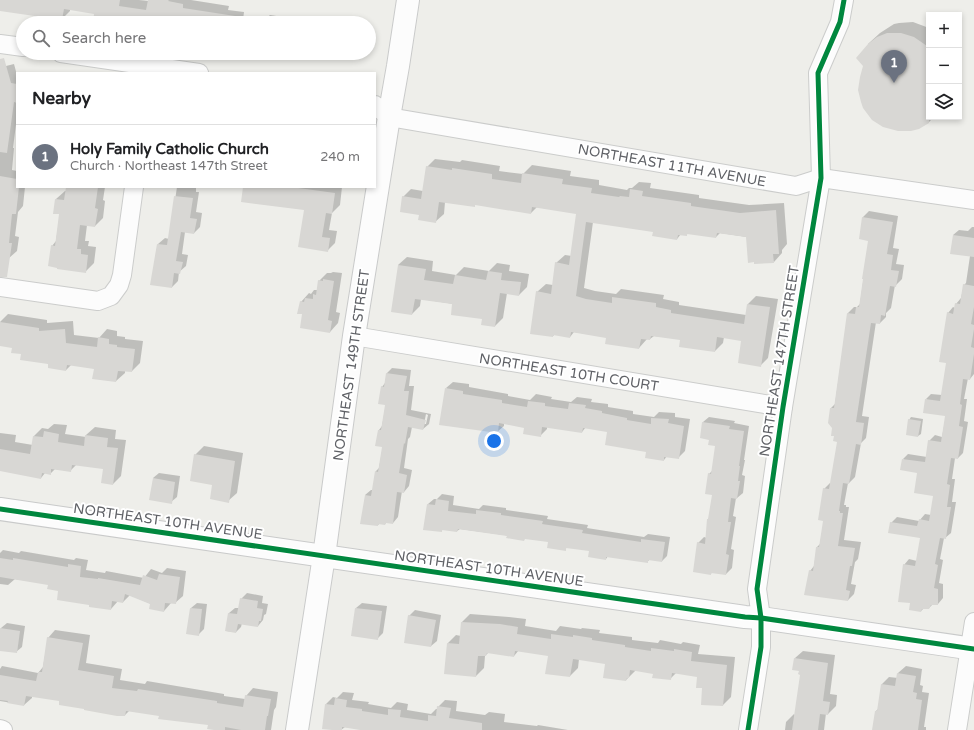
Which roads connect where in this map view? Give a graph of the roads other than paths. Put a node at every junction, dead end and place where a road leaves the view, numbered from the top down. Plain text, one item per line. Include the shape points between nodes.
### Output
1 (408, 0) edge
2 (844, 0) edge
3 (0, 44) edge
4 (16, 46) edge
5 (97, 60) edge
6 (149, 70) edge
7 (182, 72) edge
8 (382, 111) edge
9 (376, 159) edge
10 (821, 178) junction
11 (134, 188) edge
12 (372, 188) edge
13 (974, 200) edge
14 (0, 287) edge
15 (354, 336) junction
16 (783, 407) junction
17 (0, 509) edge
18 (324, 556) junction
19 (761, 618) junction
20 (974, 622) edge
21 (972, 649) edge
22 (0, 730) edge
23 (3, 730) edge
24 (297, 730) edge
25 (748, 730) edge
26 (957, 730) edge

1 - 8 street, NORTHEAST 149TH STREET via 398,66
2 - 10 street, NORTHEAST 147TH STREET via 840,22 818,73
3 - 4 street
5 - 6 street
6 - 7 street
8 - 9 street, NORTHEAST 149TH STREET
8 - 10 street, NORTHEAST 11TH AVENUE via 796,186
10 - 13 street, NORTHEAST 11TH AVENUE
10 - 16 street, NORTHEAST 147TH STREET
11 - 14 street via 122,275 111,296 98,301
12 - 15 street, NORTHEAST 149TH STREET
15 - 16 street, NORTHEAST 10TH COURT
15 - 18 street, NORTHEAST 149TH STREET
16 - 19 street, NORTHEAST 147TH STREET via 757,589
17 - 18 street, NORTHEAST 10TH AVENUE
18 - 19 street, NORTHEAST 10TH AVENUE
18 - 24 street, NORTHEAST 149TH STREET
19 - 21 street, NORTHEAST 10TH AVENUE
19 - 25 street, NORTHEAST 147TH STREET via 761,647
20 - 21 street
21 - 26 street
22 - 23 street

